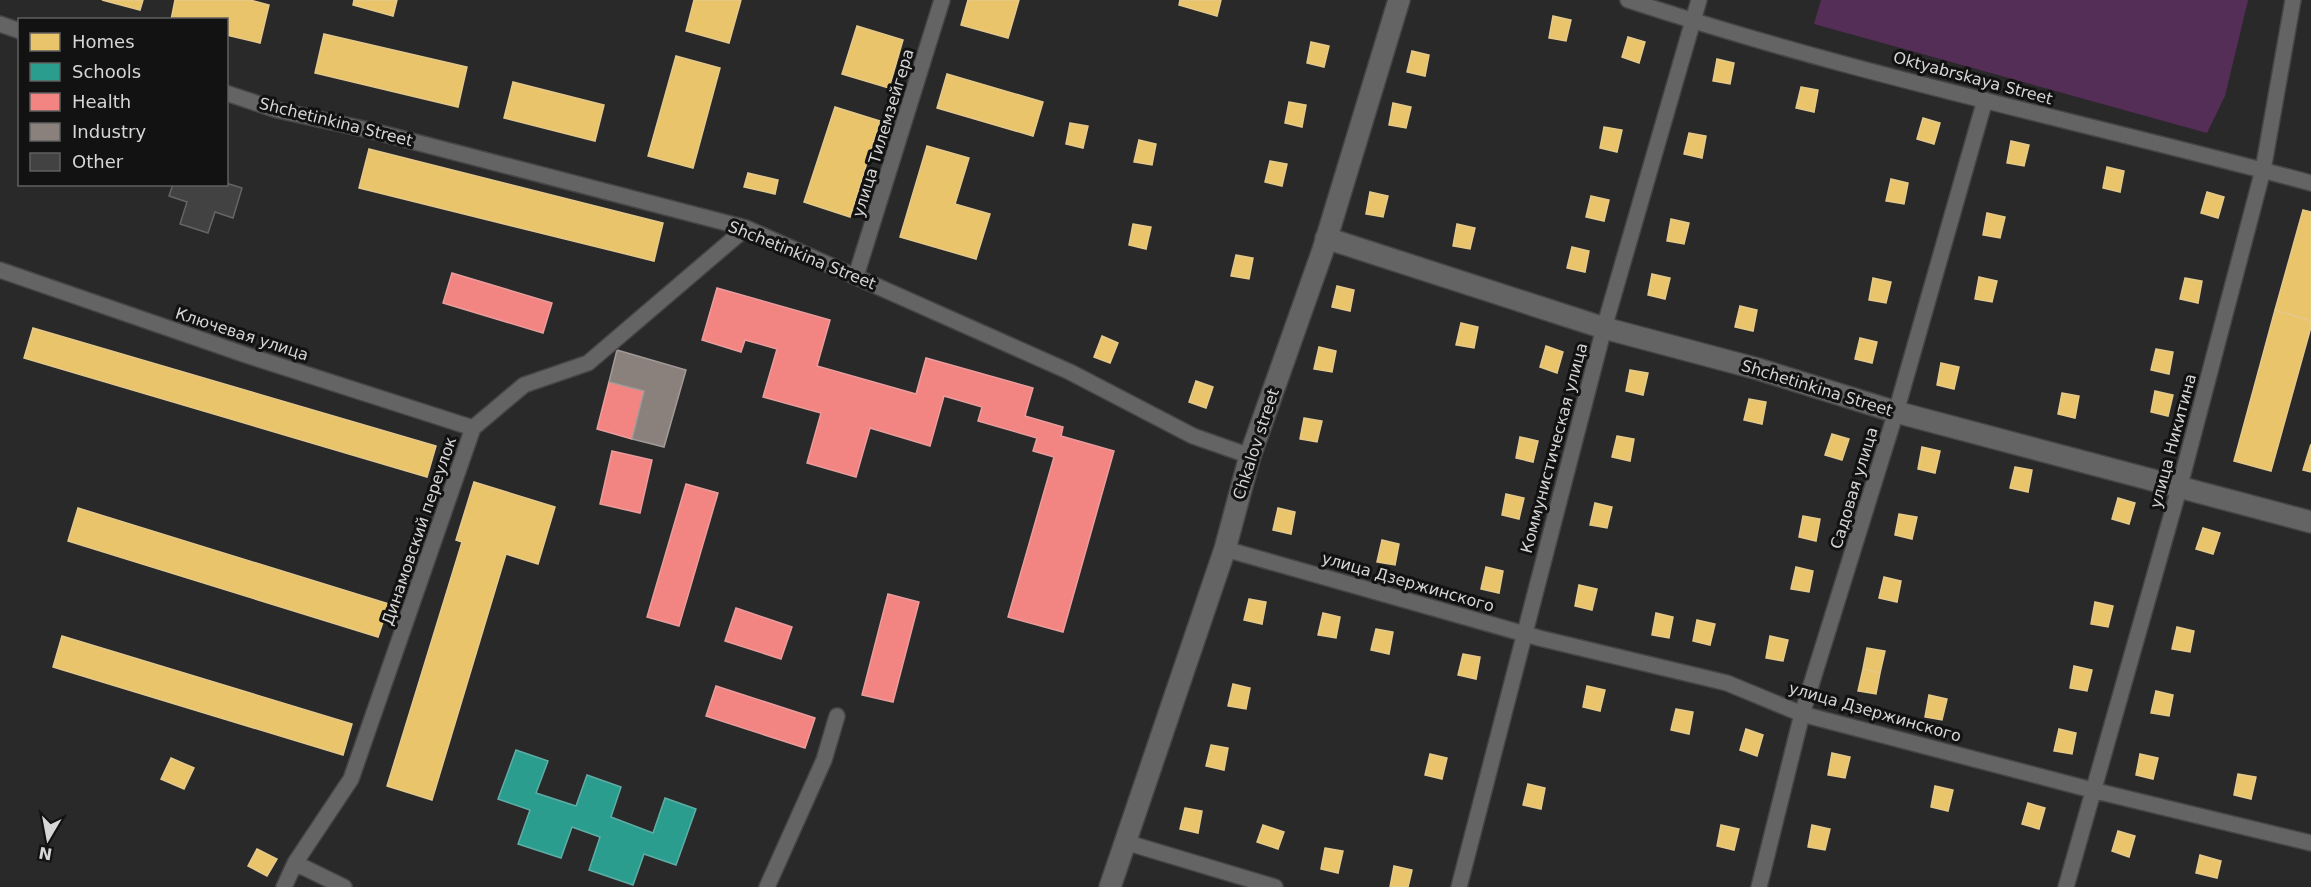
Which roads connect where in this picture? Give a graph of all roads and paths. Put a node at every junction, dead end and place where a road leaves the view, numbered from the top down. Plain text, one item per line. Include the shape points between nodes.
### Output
1 (942, 0) edge
2 (1399, 0) edge
3 (1628, 0) edge
4 (1699, 0) edge
5 (2293, 0) edge
6 (1693, 22) junction
7 (0, 24) edge
8 (18, 30) edge
9 (228, 94) edge
10 (1985, 100) junction
11 (2263, 170) junction
12 (2311, 183) edge
13 (746, 228) junction
14 (1326, 238) junction
15 (0, 270) edge
16 (856, 276) junction
17 (1604, 328) junction
18 (1896, 412) junction
19 (473, 428) junction
20 (1250, 456) junction
21 (2179, 489) junction
22 (2311, 522) edge
23 (1225, 549) junction
24 (1523, 633) junction
25 (1802, 714) junction
26 (837, 716) dead end
27 (2092, 790) junction
28 (1125, 842) junction
29 (2311, 843) edge
30 (295, 863) junction
31 (284, 887) edge
32 (344, 887) edge
33 (767, 887) edge
34 (1110, 887) edge
35 (1275, 887) edge
36 (1459, 887) edge
37 (1759, 887) edge
38 (2066, 887) edge

1 - 16 street, улица Тилемзейгера
2 - 14 street, Chkalov street
3 - 6 street, Oktyabrskaya Street
4 - 6 street, Коммунистическая улица
5 - 11 street, улица Никитина
6 - 10 street, Oktyabrskaya Street
6 - 17 street, Коммунистическая улица
7 - 8 street
9 - 13 street, Shchetinkina Street via 277,110 373,131
10 - 11 street, Oktyabrskaya Street
10 - 18 street, Садовая улица
11 - 12 street, Oktyabrskaya Street
11 - 21 street, улица Никитина
13 - 16 street, Shchetinkina Street
13 - 19 street, Динамовский переулок via 588,363 524,385
14 - 17 street, Shchetinkina Street
14 - 20 street, Chkalov street
15 - 19 street, Ключевая улица
16 - 20 street, Shchetinkina Street via 1070,372 1193,436
17 - 18 street, Shchetinkina Street via 1758,369
17 - 24 street, Коммунистическая улица
18 - 21 street, Shchetinkina Street
18 - 25 street, Садовая улица
19 - 30 street, Динамовский переулок via 351,779
20 - 23 street, Chkalov street
21 - 22 street, Shchetinkina Street
21 - 27 street, улица Никитина
23 - 24 street, улица Дзержинского
23 - 28 street, Chkalov street
24 - 25 street, улица Дзержинского via 1727,683
24 - 36 street, Коммунистическая улица
25 - 27 street, улица Дзержинского
25 - 37 street, Садовая улица
26 - 33 street via 824,760
27 - 29 street, улица Дзержинского
27 - 38 street, улица Никитина
28 - 34 street, Chkalov street
28 - 35 street
30 - 31 street, Динамовский переулок
30 - 32 street

